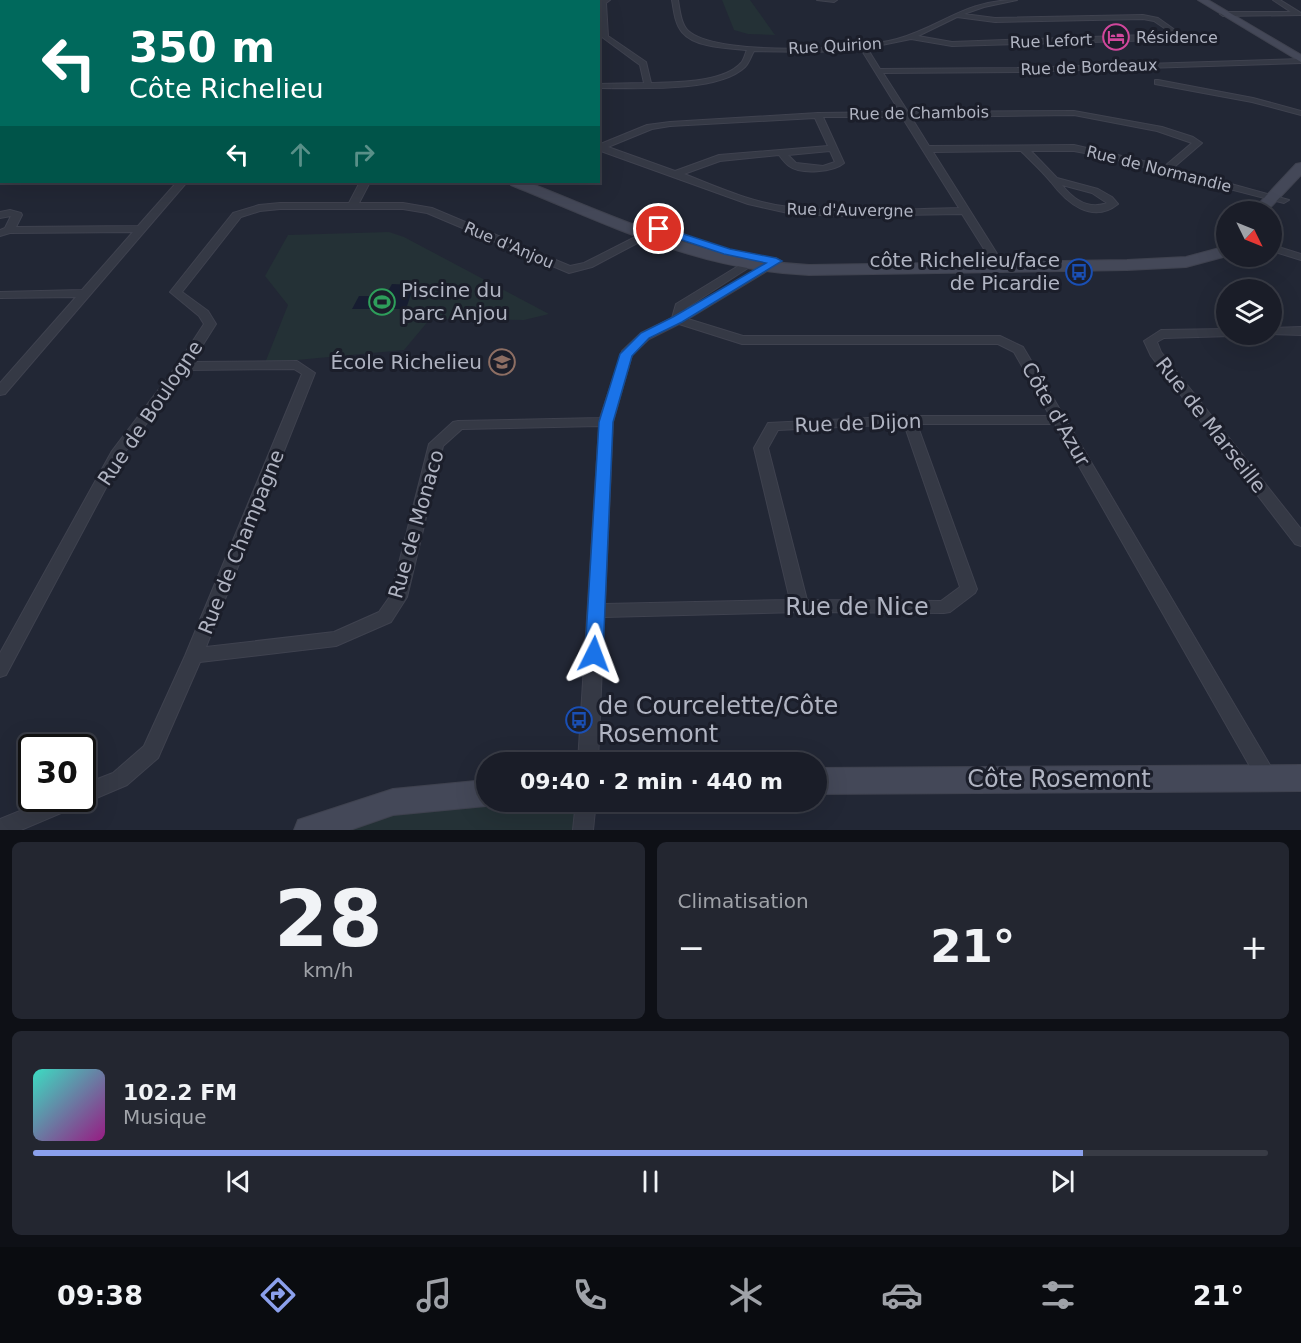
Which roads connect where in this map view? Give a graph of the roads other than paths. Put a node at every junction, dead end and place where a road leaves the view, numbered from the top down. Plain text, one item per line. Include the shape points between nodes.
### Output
1 (607, 0) edge
2 (675, 0) edge
3 (820, 0) edge
4 (834, 0) edge
5 (1014, 0) edge
6 (1202, 0) edge
7 (1210, 0) edge
8 (1276, 0) edge
9 (1223, 14) junction
10 (1234, 14) junction
11 (1300, 14) edge
12 (956, 15) junction
13 (910, 38) junction
14 (616, 47) junction
15 (863, 47) junction
16 (607, 48) dead end
17 (751, 49) junction
18 (1301, 52) edge
19 (1301, 60) edge
20 (1130, 65) junction
21 (877, 71) junction
22 (648, 85) junction
23 (600, 86) edge
24 (906, 113) junction
25 (1301, 113) edge
26 (818, 115) junction
27 (600, 148) edge
28 (600, 148) edge
29 (832, 148) junction
30 (925, 148) junction
31 (1023, 148) junction
32 (782, 153) junction
33 (1301, 167) edge
34 (1167, 169) junction
35 (676, 174) junction
36 (1054, 180) junction
37 (181, 183) edge
38 (364, 183) edge
39 (520, 183) edge
40 (542, 183) edge
41 (1301, 184) edge
42 (1278, 199) junction
43 (1275, 201) edge
44 (353, 205) junction
45 (967, 211) junction
46 (0, 215) edge
47 (141, 229) junction
48 (4, 232) edge
49 (653, 232) junction
50 (1216, 244) edge
51 (1282, 251) edge
52 (1216, 254) edge
53 (1301, 257) edge
54 (761, 263) junction
55 (998, 263) junction
56 (84, 293) junction
57 (0, 295) edge
58 (678, 320) junction
59 (1301, 331) edge
60 (1282, 332) edge
61 (1216, 333) edge
62 (183, 366) junction
63 (0, 390) edge
64 (909, 420) junction
65 (1059, 420) junction
66 (606, 422) junction
67 (1301, 540) edge
68 (800, 606) junction
69 (596, 611) junction
70 (194, 656) junction
71 (0, 670) edge
72 (589, 752) edge
73 (1268, 778) junction
74 (1301, 778) edge
75 (827, 781) edge
76 (96, 789) edge
77 (476, 794) edge
78 (41, 812) edge
79 (585, 812) edge
80 (0, 829) edge
81 (309, 830) edge
82 (583, 830) edge

1 - 14 street via 603,2 605,38
2 - 17 street, Rue Quirion via 681,27 688,35 718,45
3 - 4 street
5 - 12 street, Rue Quirion
6 - 9 street
7 - 10 street
8 - 11 street
9 - 10 street
9 - 19 street
10 - 11 street
10 - 18 street
12 - 13 street, Rue Quirion
12 - 13 street, Rue Lefort via 995,20 1143,17 1156,20 1179,35 952,44
13 - 15 street, Rue Quirion
14 - 16 street
14 - 22 street via 643,64
15 - 17 street, Rue Quirion
15 - 21 street
17 - 22 street via 743,65 733,73 705,81
19 - 20 street, Rue de Bordeaux
20 - 21 street, Rue de Bordeaux
20 - 25 street via 1147,78 1179,90 1253,100
21 - 24 street
22 - 23 street
24 - 26 street, Rue de Chambois
24 - 30 street
24 - 34 street, Rue de Chambois via 1095,115 1185,136 1198,143
26 - 27 street, Rue de Chambois via 670,124 650,127
26 - 29 street
28 - 35 street, Rue d'Auvergne
29 - 32 street
29 - 32 street via 840,163 831,168 793,165
30 - 31 street, Rue de Normandie
30 - 45 street
31 - 34 street, Rue de Normandie via 1074,148
31 - 36 street
32 - 35 street via 719,158
33 - 42 street
34 - 42 street, Rue de Normandie
35 - 45 street, Rue d'Auvergne via 751,202 788,210
36 - 36 street via 1060,191 1078,206 1105,208 1113,204 1097,192
37 - 47 street
38 - 44 street
39 - 49 street
40 - 49 street
41 - 42 street
42 - 43 street
44 - 49 street, Rue d'Anjou via 429,210 569,270 588,265
44 - 62 street, Rue de Boulogne via 280,206 237,215 176,292 183,301 206,314 210,324
45 - 55 street
46 - 48 street via 17,215
47 - 48 street
47 - 56 street
49 - 54 street via 721,259
50 - 55 street via 1173,253
51 - 53 street
52 - 55 street via 1186,262 1127,265
54 - 55 street via 809,270
54 - 58 street
54 - 58 street via 680,306
56 - 57 street
56 - 63 street
58 - 65 street, Côte d'Azur via 742,340 1000,340 1019,350
58 - 66 street via 645,336 626,354
59 - 60 street
61 - 67 street, Rue de Marseille via 1161,334 1150,341 1155,353
62 - 70 street, Rue de Champagne via 297,365 309,373
62 - 71 street, Rue de Boulogne via 119,452
64 - 65 street, Rue de Dijon
64 - 68 street, Rue de Dijon via 773,426 761,448
64 - 68 street, Rue de Nice via 969,589 944,607
65 - 73 street, Côte d'Azur
66 - 69 street
66 - 70 street, Rue de Monaco via 458,425 436,444 399,597 385,617 336,639
68 - 69 street, Rue de Nice
69 - 72 street
70 - 76 street, Rue de Champagne via 151,752 120,779
73 - 74 street, Côte Rosemont
73 - 75 street, Côte Rosemont
77 - 81 street via 393,802
78 - 80 street
79 - 82 street

